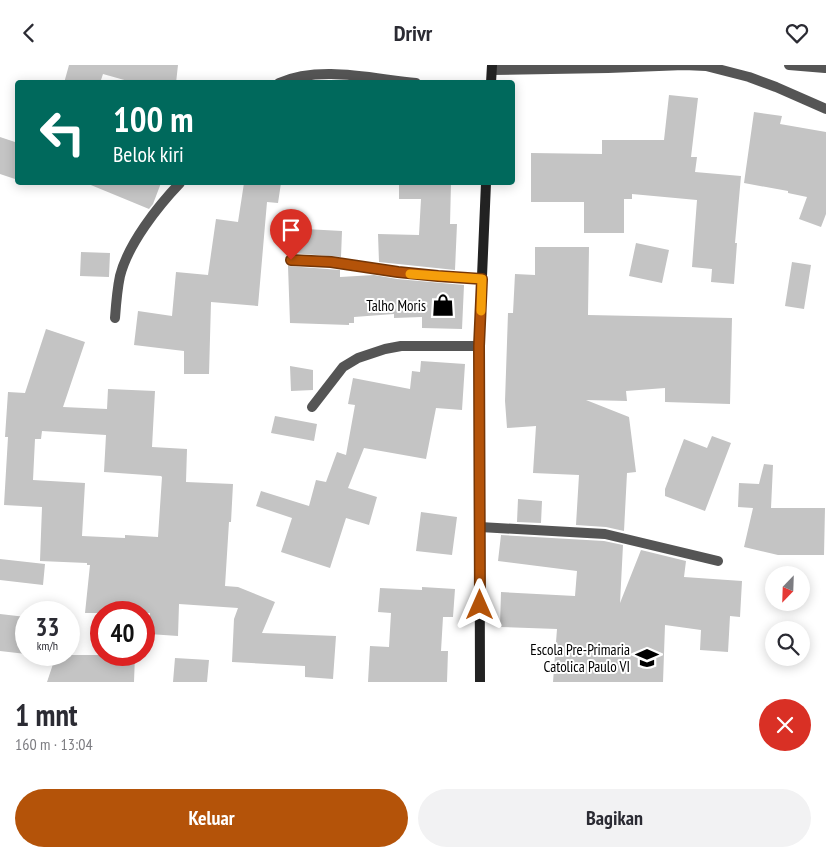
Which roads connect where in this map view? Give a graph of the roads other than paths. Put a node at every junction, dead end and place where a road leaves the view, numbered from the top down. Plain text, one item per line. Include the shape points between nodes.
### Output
1 (720, 65) edge
2 (789, 65) edge
3 (706, 66) edge
4 (825, 67) edge
5 (492, 68) edge
6 (286, 80) edge
7 (396, 80) edge
8 (826, 109) edge
9 (178, 185) edge
10 (486, 185) edge
11 (291, 260) dead end
12 (482, 279) junction
13 (115, 318) dead end
14 (479, 346) junction
15 (312, 407) dead end
16 (480, 527) junction
17 (718, 561) dead end
18 (480, 682) edge

1 - 3 street
2 - 4 street
3 - 5 street
3 - 8 street via 749,77
6 - 7 street via 299,74 341,72
9 - 13 street via 141,232 127,256 120,276
10 - 12 street
11 - 12 street
12 - 14 street
14 - 15 street via 401,346 358,358 343,367
14 - 16 street
16 - 17 street via 605,534
16 - 18 street

